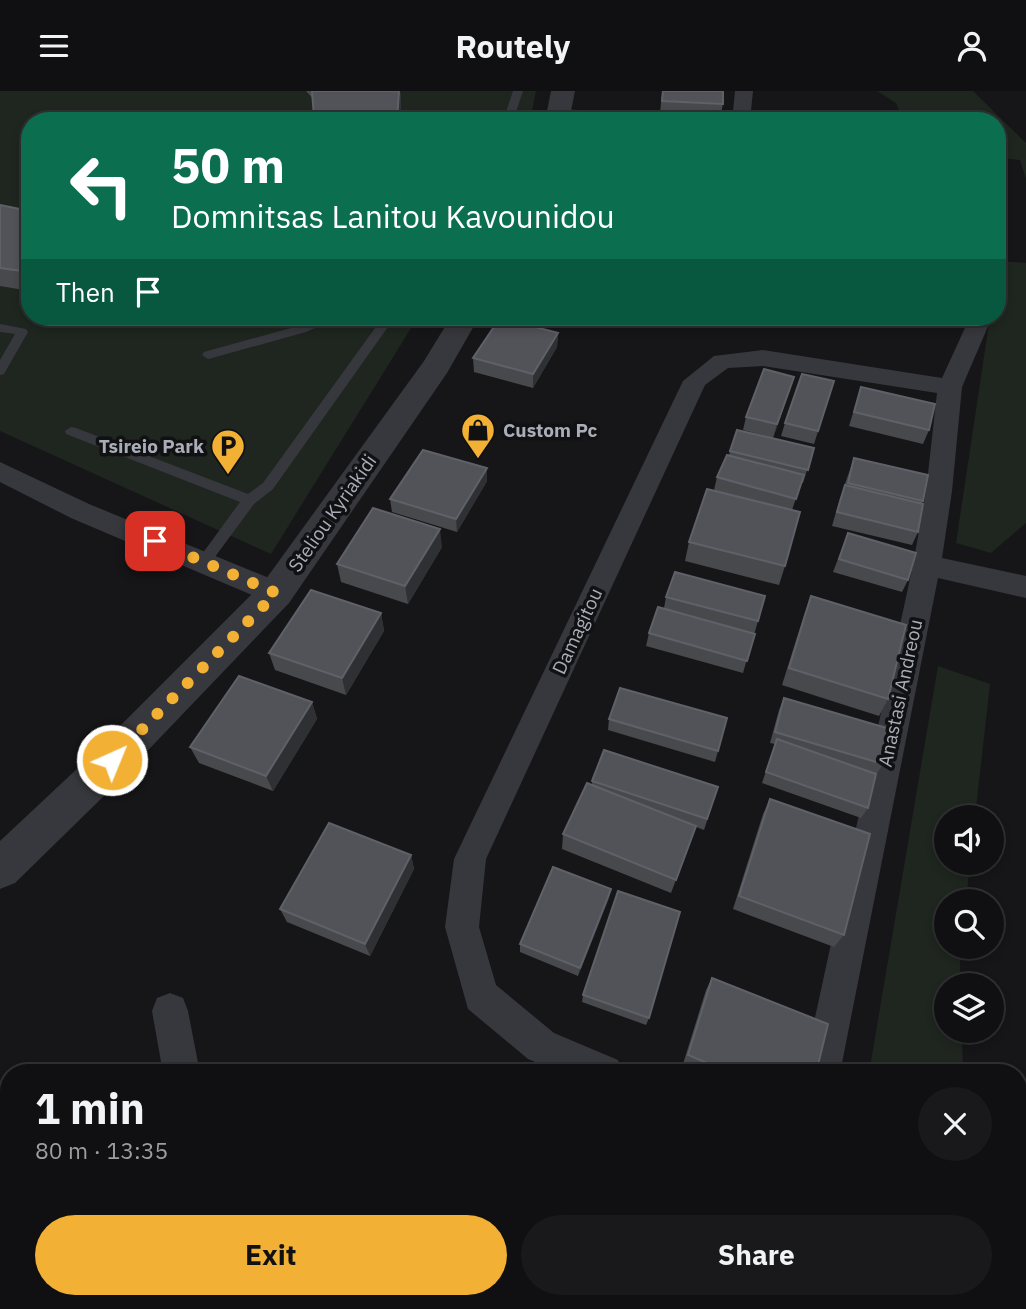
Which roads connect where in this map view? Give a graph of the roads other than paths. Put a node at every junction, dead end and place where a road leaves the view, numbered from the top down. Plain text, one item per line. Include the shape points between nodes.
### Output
1 (518, 91) edge
2 (744, 91) edge
3 (560, 109) edge
4 (511, 112) edge
5 (587, 112) edge
6 (742, 112) edge
7 (310, 326) edge
8 (383, 326) edge
9 (460, 326) edge
10 (977, 326) edge
11 (0, 328) edge
12 (208, 355) dead end
13 (0, 371) edge
14 (950, 387) junction
15 (71, 431) dead end
16 (0, 471) edge
17 (249, 500) junction
18 (204, 561) junction
19 (926, 565) junction
20 (1026, 586) edge
21 (276, 593) junction
22 (0, 869) edge
23 (170, 1011) dead end
24 (180, 1064) edge
25 (584, 1064) edge
26 (823, 1064) edge

1 - 4 lane
2 - 6 street
3 - 5 street
7 - 12 lane
8 - 17 lane via 268,486
9 - 21 street, Steliou Kyriakidi
10 - 14 street, Anastasi Andreou
11 - 13 lane via 22,333
14 - 19 street, Anastasi Andreou
14 - 25 street, Damagitou via 762,358 722,361 695,381 470,859 462,927 481,996 541,1046
15 - 17 lane
16 - 18 street via 80,511
17 - 18 lane
18 - 21 street
19 - 20 street
19 - 26 street, Anastasi Andreou
21 - 22 street, Steliou Kyriakidi
23 - 24 street

